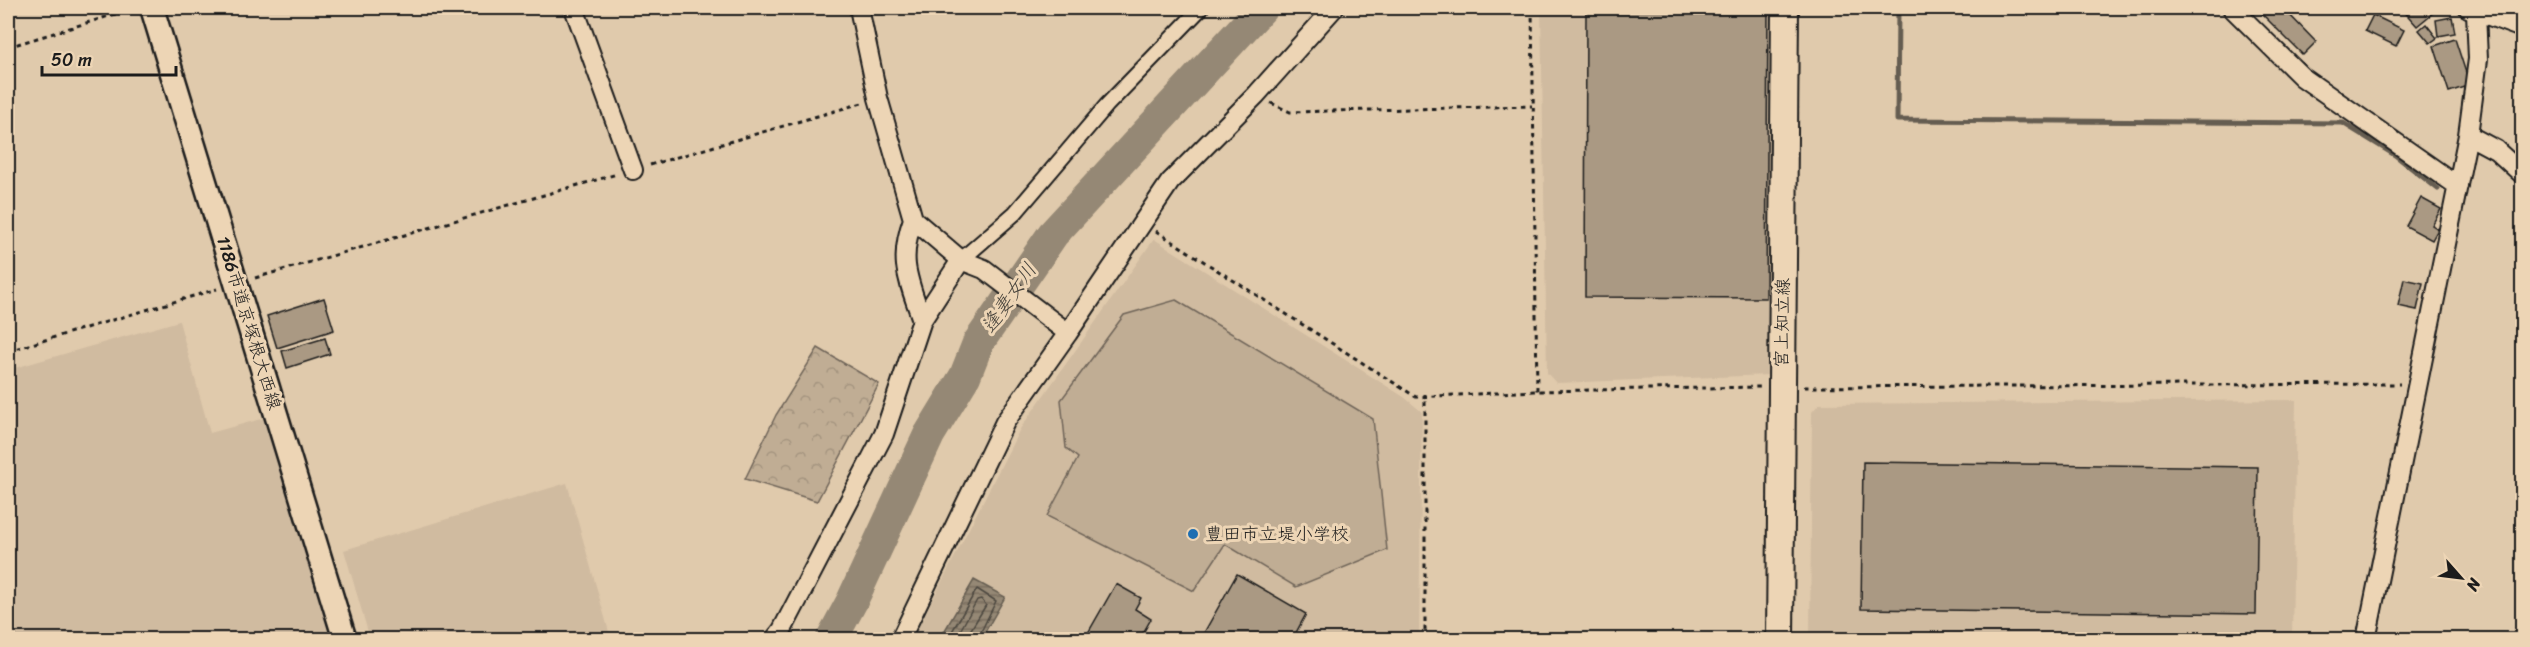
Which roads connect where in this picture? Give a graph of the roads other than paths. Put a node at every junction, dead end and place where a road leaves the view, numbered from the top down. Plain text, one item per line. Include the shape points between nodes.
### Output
1 (152, 8) edge
2 (574, 8) edge
3 (859, 8) edge
4 (1201, 8) edge
5 (1334, 8) edge
6 (1785, 8) edge
7 (2232, 8) edge
8 (2472, 10) edge
9 (2523, 28) edge
10 (2469, 135) junction
11 (633, 170) road end
12 (2523, 174) edge
13 (2458, 186) junction
14 (913, 219) junction
15 (961, 260) junction
16 (922, 320) junction
17 (1062, 328) junction
18 (345, 639) edge
19 (774, 639) edge
20 (900, 639) edge
21 (1780, 639) edge
22 (2366, 639) edge

1 - 18 street, 1186市道京塚根大西線
2 - 11 street
3 - 14 street via 878,98
4 - 15 street via 1107,105 1015,213
5 - 17 street via 1170,182
6 - 21 main road, 宮上知立線
7 - 13 street via 2302,77
8 - 9 street
8 - 10 street via 2478,59
10 - 12 street via 2496,150
10 - 13 street
13 - 22 street
14 - 15 street
14 - 16 street via 904,244 906,276
15 - 16 street
15 - 17 street via 984,269
16 - 19 street via 884,434
17 - 20 street via 1005,422

